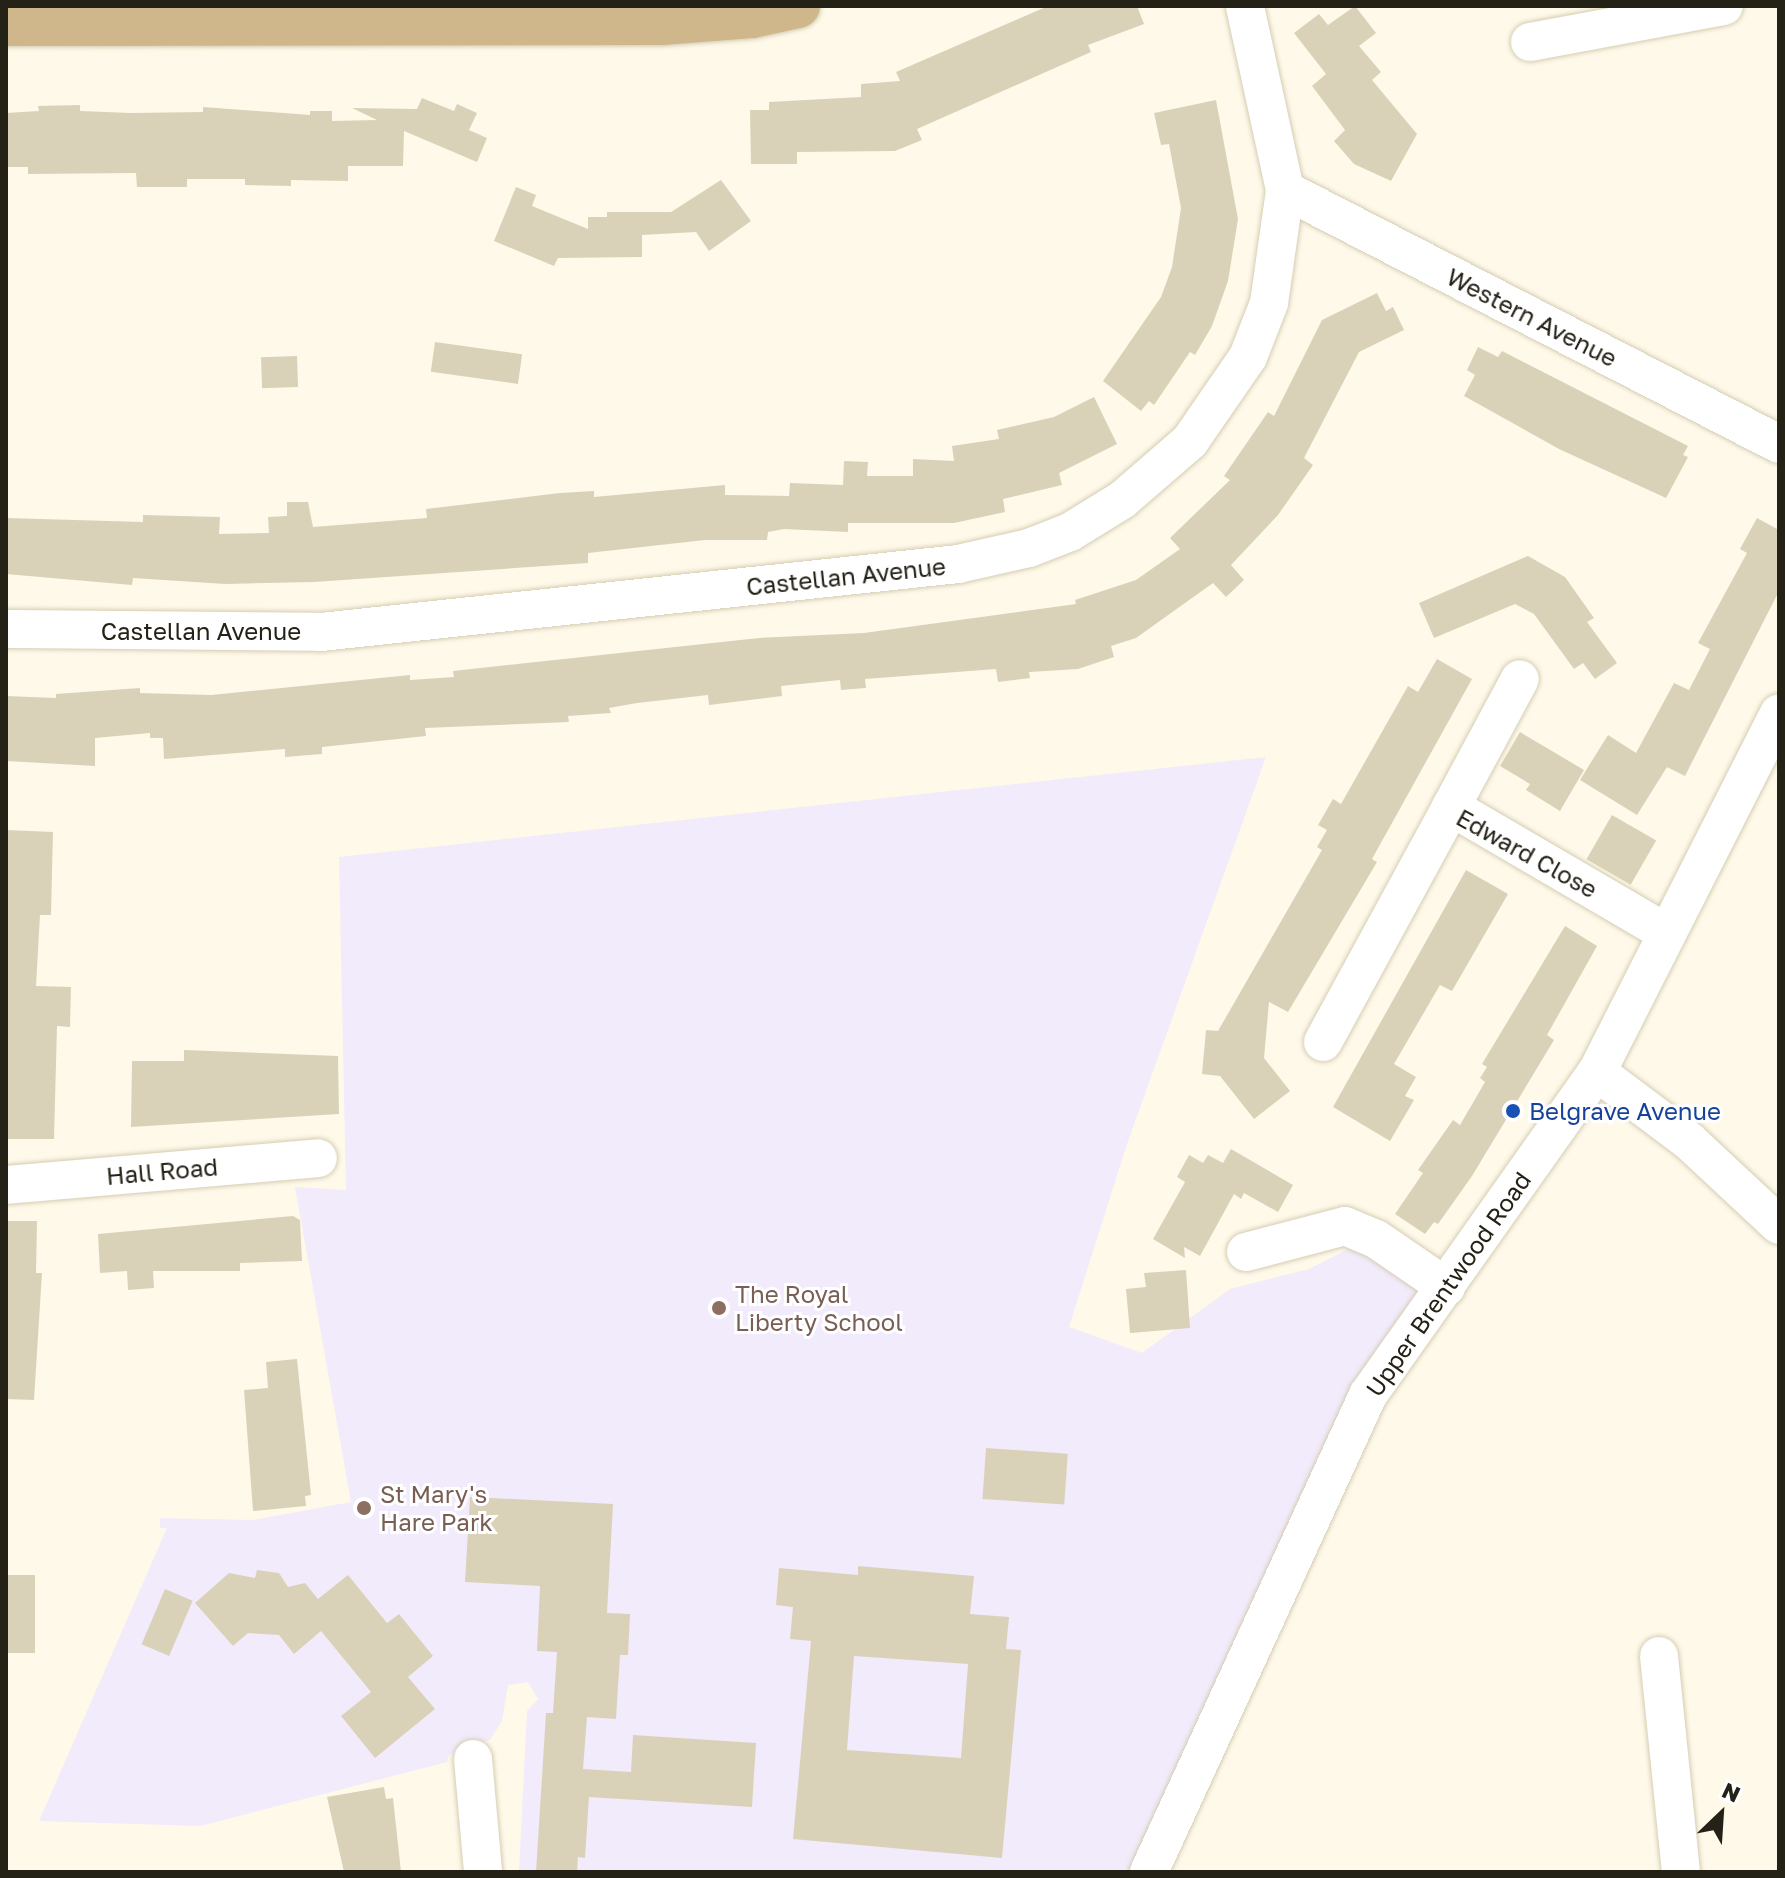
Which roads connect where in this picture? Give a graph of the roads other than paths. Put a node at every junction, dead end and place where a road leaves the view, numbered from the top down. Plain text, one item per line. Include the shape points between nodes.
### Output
1 (798, 6) edge
2 (1245, 6) edge
3 (1724, 6) edge
4 (6, 24) edge
5 (1530, 42) dead end
6 (1285, 190) junction
7 (1779, 444) edge
8 (6, 629) edge
9 (1520, 679) dead end
10 (1779, 713) edge
11 (1451, 807) junction
12 (1667, 933) junction
13 (1323, 1042) dead end
14 (1597, 1072) junction
15 (318, 1158) dead end
16 (6, 1185) edge
17 (1779, 1225) edge
18 (1246, 1252) dead end
19 (1446, 1287) junction
20 (1659, 1656) dead end
21 (473, 1759) dead end
22 (483, 1872) edge
23 (1149, 1872) edge
24 (1681, 1872) edge

1 - 4 main road via 752,16 661,23
2 - 6 street, Castellan Avenue
3 - 5 street
6 - 7 street, Western Avenue
6 - 8 street, Castellan Avenue via 1269,303 1248,357 1219,406 1158,473 1122,500 1070,532 1029,548 958,564 321,632
9 - 11 street
10 - 12 street, Upper Brentwood Road
11 - 12 street, Edward Close
11 - 13 street, Edward Close
12 - 14 street, Upper Brentwood Road
14 - 17 street via 1689,1141
14 - 19 street, Upper Brentwood Road
15 - 16 street, Hall Road
18 - 19 street via 1345,1226 1376,1239
19 - 23 street, Upper Brentwood Road via 1368,1395
20 - 24 street
21 - 22 street

